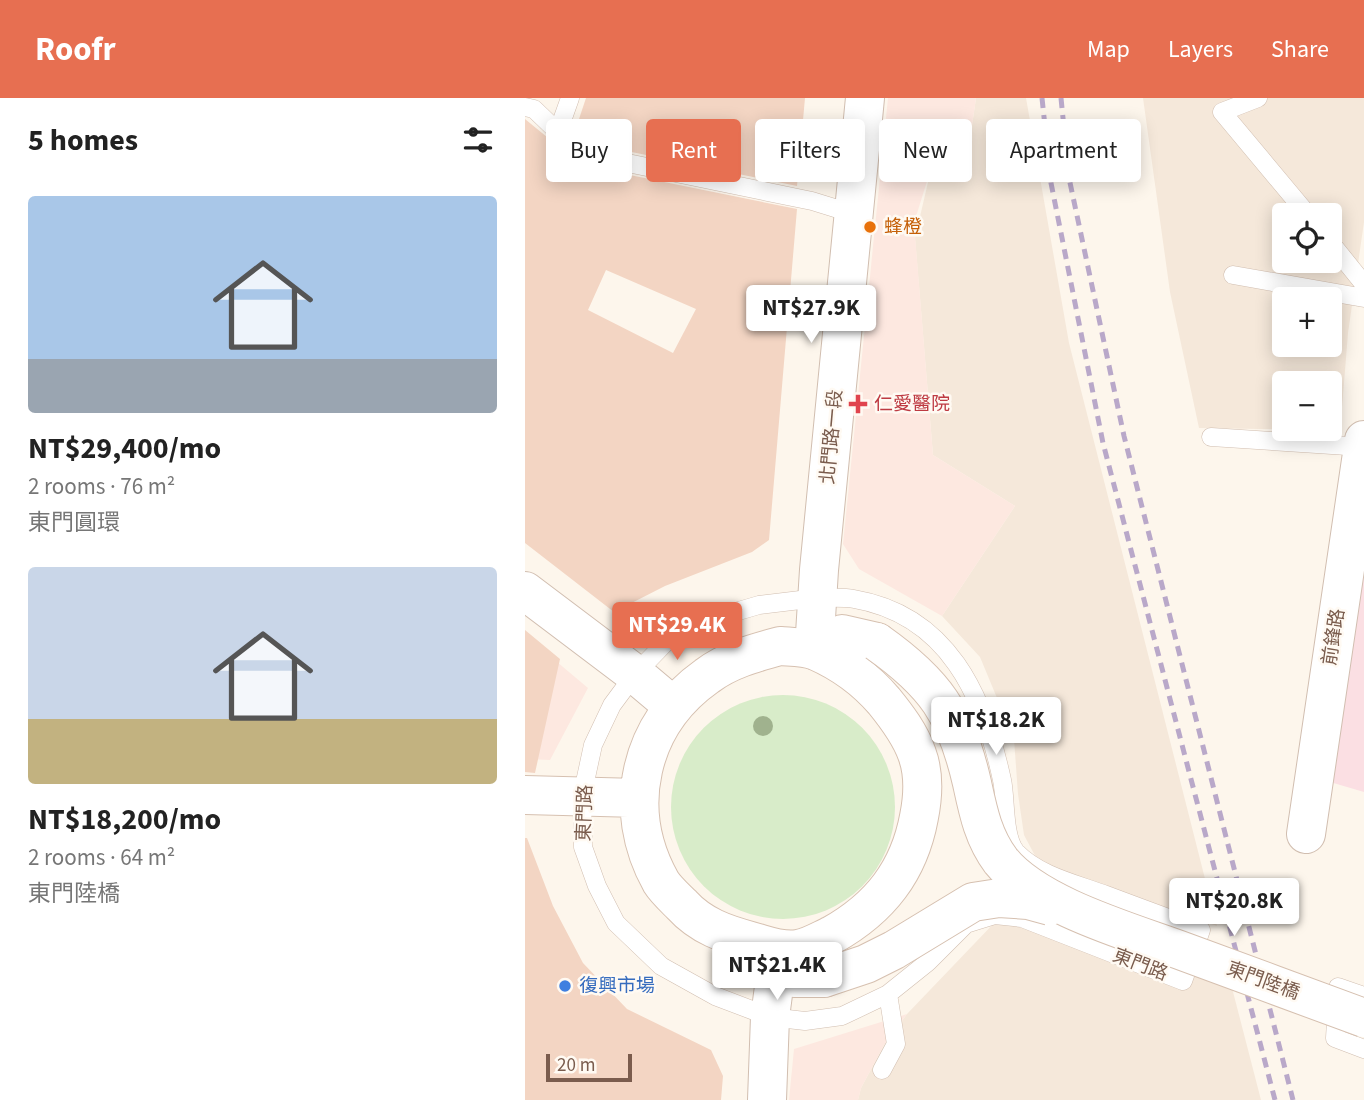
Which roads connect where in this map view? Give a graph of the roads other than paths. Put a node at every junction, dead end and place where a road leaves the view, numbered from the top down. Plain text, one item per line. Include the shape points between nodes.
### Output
1 (570, 98) edge
2 (865, 98) edge
3 (1258, 98) edge
4 (525, 107) edge
5 (563, 119) edge
6 (546, 120) edge
7 (632, 164) edge
8 (1298, 203) edge
9 (854, 215) junction
10 (1342, 257) edge
11 (1233, 275) dead end
12 (1364, 284) edge
13 (1364, 298) edge
14 (1210, 436) dead end
15 (1364, 440) edge
16 (1363, 447) edge
17 (525, 591) edge
18 (817, 598) junction
19 (814, 650) junction
20 (635, 674) junction
21 (673, 706) junction
22 (525, 795) edge
23 (582, 796) junction
24 (638, 798) junction
25 (1306, 834) dead end
26 (1083, 914) junction
27 (779, 949) junction
28 (888, 994) junction
29 (1364, 996) edge
30 (770, 1017) junction
31 (1349, 1028) edge
32 (1364, 1049) edge
33 (882, 1070) dead end
34 (767, 1100) edge

1 - 5 lane
2 - 9 main road, 北門路一段
3 - 8 lane via 1222,112
4 - 6 lane
7 - 9 lane via 812,201
9 - 18 main road, 北門路一段
10 - 12 lane
11 - 13 lane
14 - 16 lane
15 - 16 main road, 前鋒路
16 - 25 main road, 前鋒路
17 - 20 main road
18 - 19 main road, 北門路一段
18 - 20 lane, 東門路 via 759,605 701,622 668,640
18 - 28 lane, 東門路 via 854,598 888,609 930,632 958,664 982,706 1015,850 1047,873 1201,930 1183,981 1022,918 995,915 966,923
19 - 21 main road via 779,646 737,659 707,676
19 - 26 main road, 東門陸橋, bridge via 842,634 877,642 914,670 939,696 963,746 982,827 1002,862 1020,880
19 - 27 main road via 871,686 899,718 918,755 922,803 907,862 872,908 816,943
20 - 21 main road
20 - 23 lane, 東門路 via 612,705 593,746
21 - 24 main road via 648,747
22 - 23 main road
23 - 24 main road
23 - 30 lane, 東門路 via 583,847 616,923 661,967 715,996
24 - 27 main road via 644,839 661,883 706,925
26 - 27 main road, 東門陸橋, bridge via 1028,900 973,902 866,964 824,978 794,978
26 - 31 main road, 東門陸橋, bridge
27 - 30 main road
28 - 30 lane, 東門路 via 842,1016 806,1021
28 - 33 lane via 896,1044
29 - 31 lane via 1338,987
30 - 34 main road
31 - 32 lane

